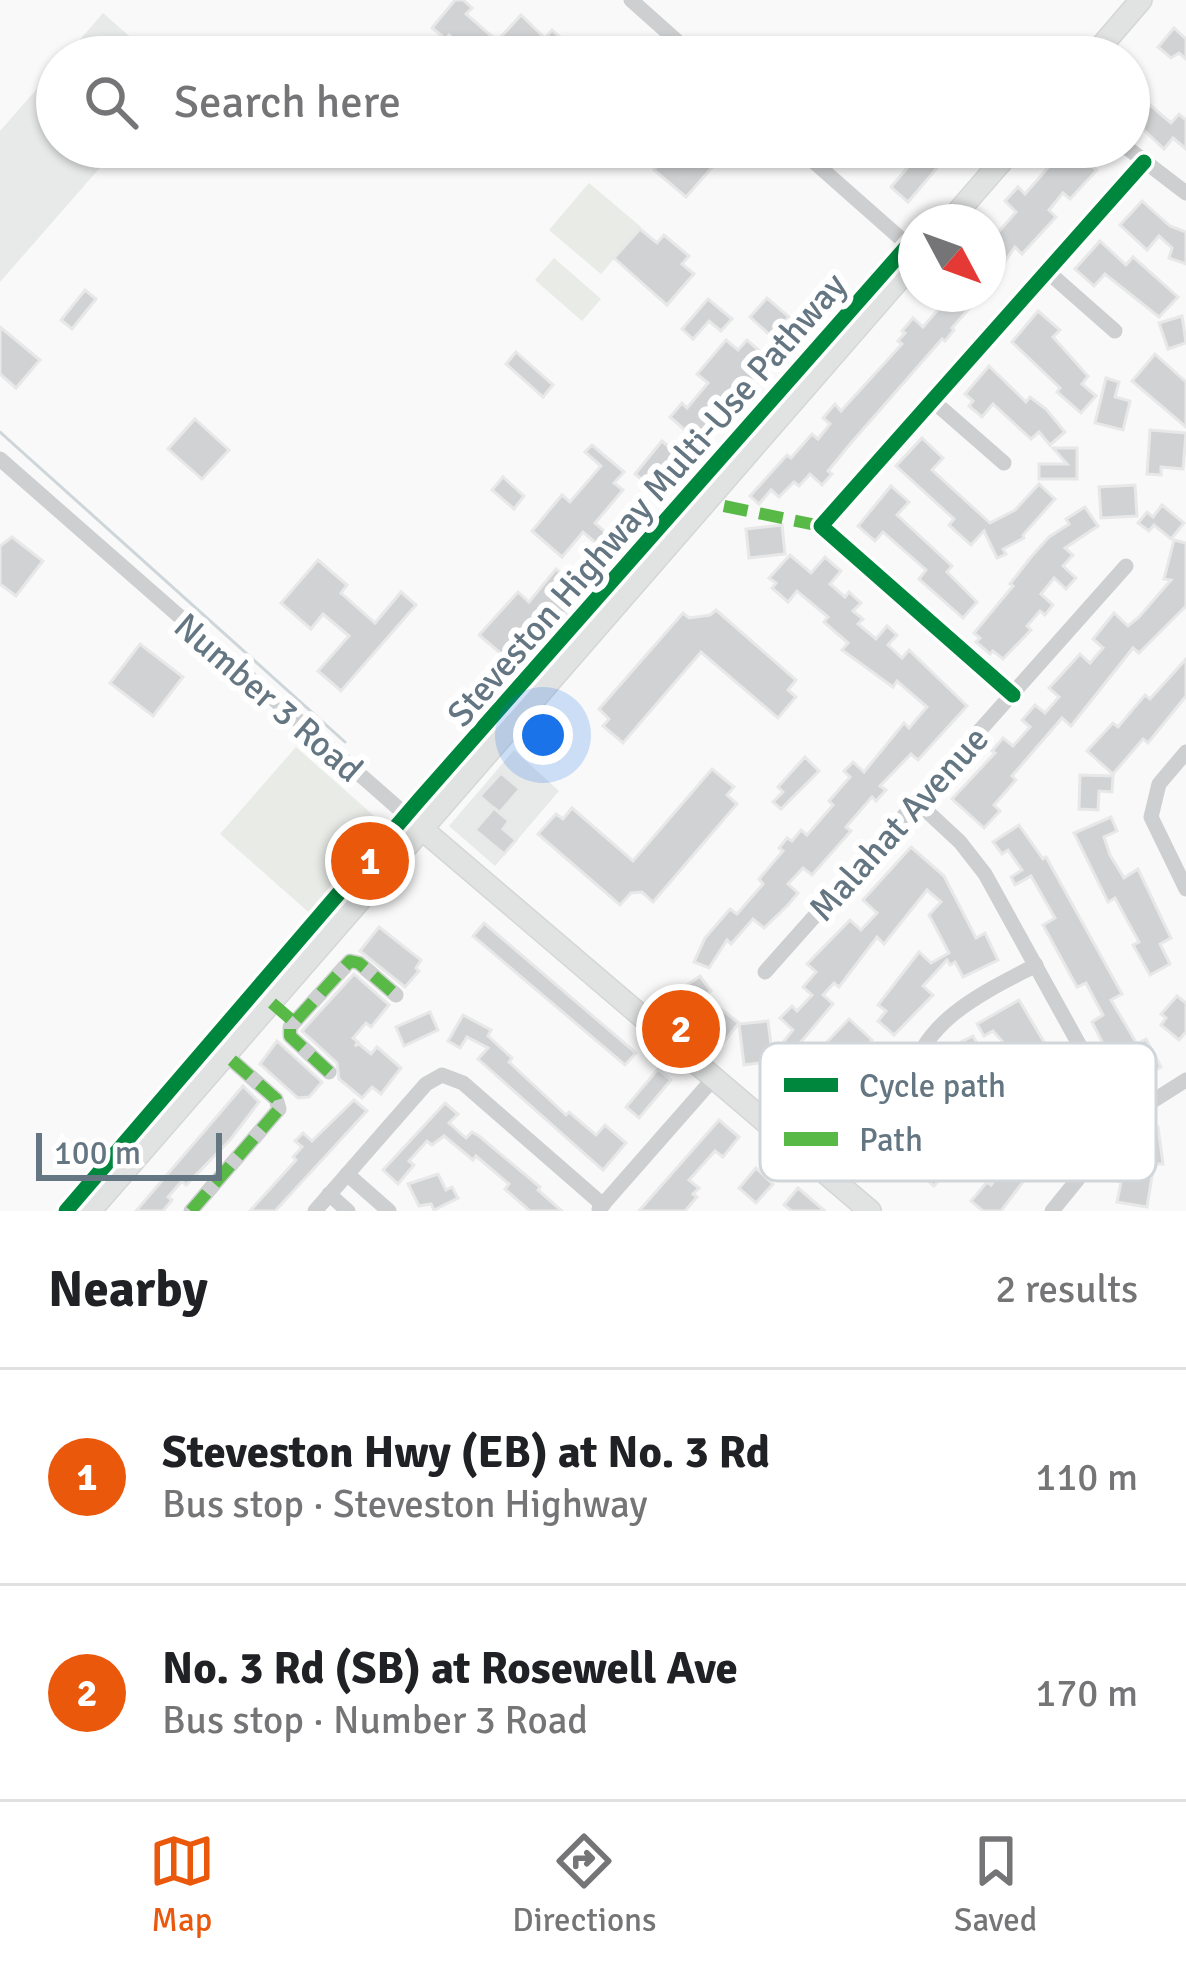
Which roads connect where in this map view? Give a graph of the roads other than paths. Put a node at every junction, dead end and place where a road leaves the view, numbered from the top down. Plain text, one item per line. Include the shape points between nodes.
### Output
1 (631, 0) edge
2 (1141, 0) edge
3 (671, 36) edge
4 (1110, 36) edge
5 (1150, 167) edge
6 (820, 168) edge
7 (996, 168) edge
8 (1139, 168) edge
9 (1186, 194) edge
10 (965, 204) edge
11 (898, 240) edge
12 (1048, 272) junction
13 (898, 277) edge
14 (1115, 332) dead end
15 (933, 401) junction
16 (0, 459) edge
17 (1004, 463) dead end
18 (1126, 566) dead end
19 (1013, 695) junction
20 (1186, 752) edge
21 (917, 802) junction
22 (422, 829) junction
23 (1186, 889) edge
24 (1036, 965) junction
25 (765, 972) dead end
26 (396, 995) dead end
27 (272, 1003) junction
28 (294, 1022) junction
29 (927, 1043) edge
30 (1081, 1043) edge
31 (226, 1055) junction
32 (329, 1072) dead end
33 (714, 1078) junction
34 (1186, 1081) edge
35 (1156, 1099) edge
36 (760, 1117) edge
37 (347, 1174) junction
38 (835, 1181) edge
39 (1074, 1181) edge
40 (329, 1194) junction
41 (600, 1208) edge
42 (90, 1211) edge
43 (191, 1211) edge
44 (315, 1211) edge
45 (348, 1211) edge
46 (389, 1211) edge
47 (870, 1211) edge
48 (1052, 1211) edge

1 - 3 street
2 - 4 main road
5 - 9 street
6 - 11 street
7 - 10 main road
8 - 12 street
12 - 14 street
12 - 15 street
13 - 22 main road
15 - 17 street
15 - 19 street via 821,526
16 - 22 street, Number 3 Road
18 - 19 street, Malahat Avenue
19 - 21 street, Malahat Avenue
20 - 23 street via 1160,784 1151,817
21 - 24 street via 971,856
21 - 25 street, Malahat Avenue
22 - 27 main road
22 - 33 main road, Number 3 Road
24 - 29 street via 954,1012
24 - 30 street
26 - 28 street via 350,961
27 - 28 street
27 - 31 main road
28 - 32 street via 290,1036
31 - 42 main road
31 - 43 street via 279,1109
33 - 36 main road, Number 3 Road
33 - 41 street
34 - 35 street
37 - 40 street
37 - 41 street via 442,1075 463,1083
37 - 46 street
38 - 47 main road, Number 3 Road
39 - 48 street
40 - 44 street
40 - 45 street

